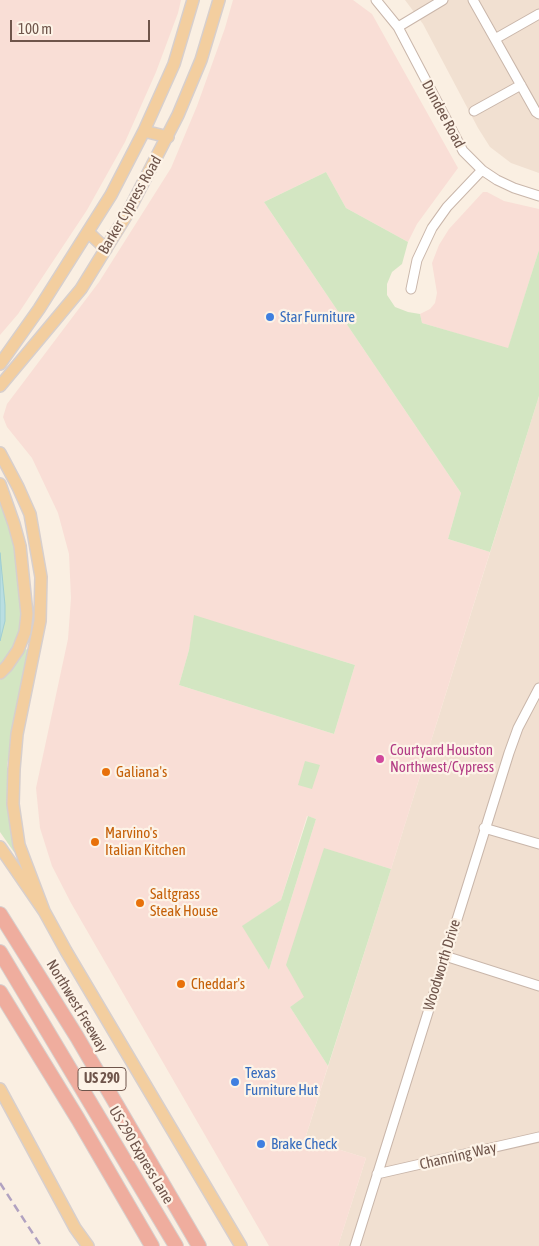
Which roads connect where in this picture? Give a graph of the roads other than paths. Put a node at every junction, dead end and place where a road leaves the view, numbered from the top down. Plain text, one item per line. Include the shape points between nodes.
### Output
1 (193, 0) edge
2 (219, 0) edge
3 (376, 0) edge
4 (443, 0) edge
5 (473, 0) edge
6 (539, 14) edge
7 (398, 27) junction
8 (495, 39) junction
9 (521, 85) junction
10 (474, 110) dead end
11 (539, 114) edge
12 (144, 131) junction
13 (168, 137) junction
14 (482, 170) junction
15 (539, 196) edge
16 (88, 232) junction
17 (106, 249) junction
18 (411, 289) dead end
19 (0, 364) edge
20 (0, 386) edge
21 (0, 452) edge
22 (0, 484) edge
23 (0, 673) edge
24 (539, 688) edge
25 (484, 828) junction
26 (539, 844) edge
27 (0, 847) edge
28 (44, 911) junction
29 (0, 914) edge
30 (0, 952) edge
31 (444, 956) junction
32 (539, 986) edge
33 (0, 992) edge
34 (0, 1089) edge
35 (539, 1137) edge
36 (378, 1174) junction
37 (88, 1246) edge
38 (152, 1246) edge
39 (176, 1246) edge
40 (199, 1246) edge
41 (242, 1246) edge
42 (355, 1246) edge

1 - 12 main road, Barker Cypress Road via 174,64
2 - 13 main road, Barker Cypress Road via 201,60
3 - 7 street, Dundee Road
4 - 7 street
5 - 8 street
6 - 8 street
7 - 14 street, Dundee Road via 463,152
8 - 9 street
9 - 10 street
9 - 11 street
12 - 13 main road
12 - 16 main road, Barker Cypress Road
13 - 17 main road, Barker Cypress Road
14 - 15 street, Dundee Road via 514,188
14 - 18 street via 432,228 417,260
16 - 17 main road
16 - 19 main road, Barker Cypress Road
17 - 20 main road, Barker Cypress Road via 81,290
21 - 28 main road via 30,514 41,577 40,621 17,734 14,804 19,845
22 - 23 main road via 20,546 27,614 18,650
24 - 25 street, Woodworth Drive via 518,728
25 - 26 street
25 - 31 street, Woodworth Drive
27 - 28 main road
28 - 41 main road
29 - 40 highway, Northwest Freeway / US 290
30 - 39 highway, US 290 Express Lane
31 - 32 street
31 - 36 street, Woodworth Drive
33 - 38 highway, US 290
34 - 37 main road via 75,1228
35 - 36 street, Channing Way
36 - 42 street, Woodworth Drive

